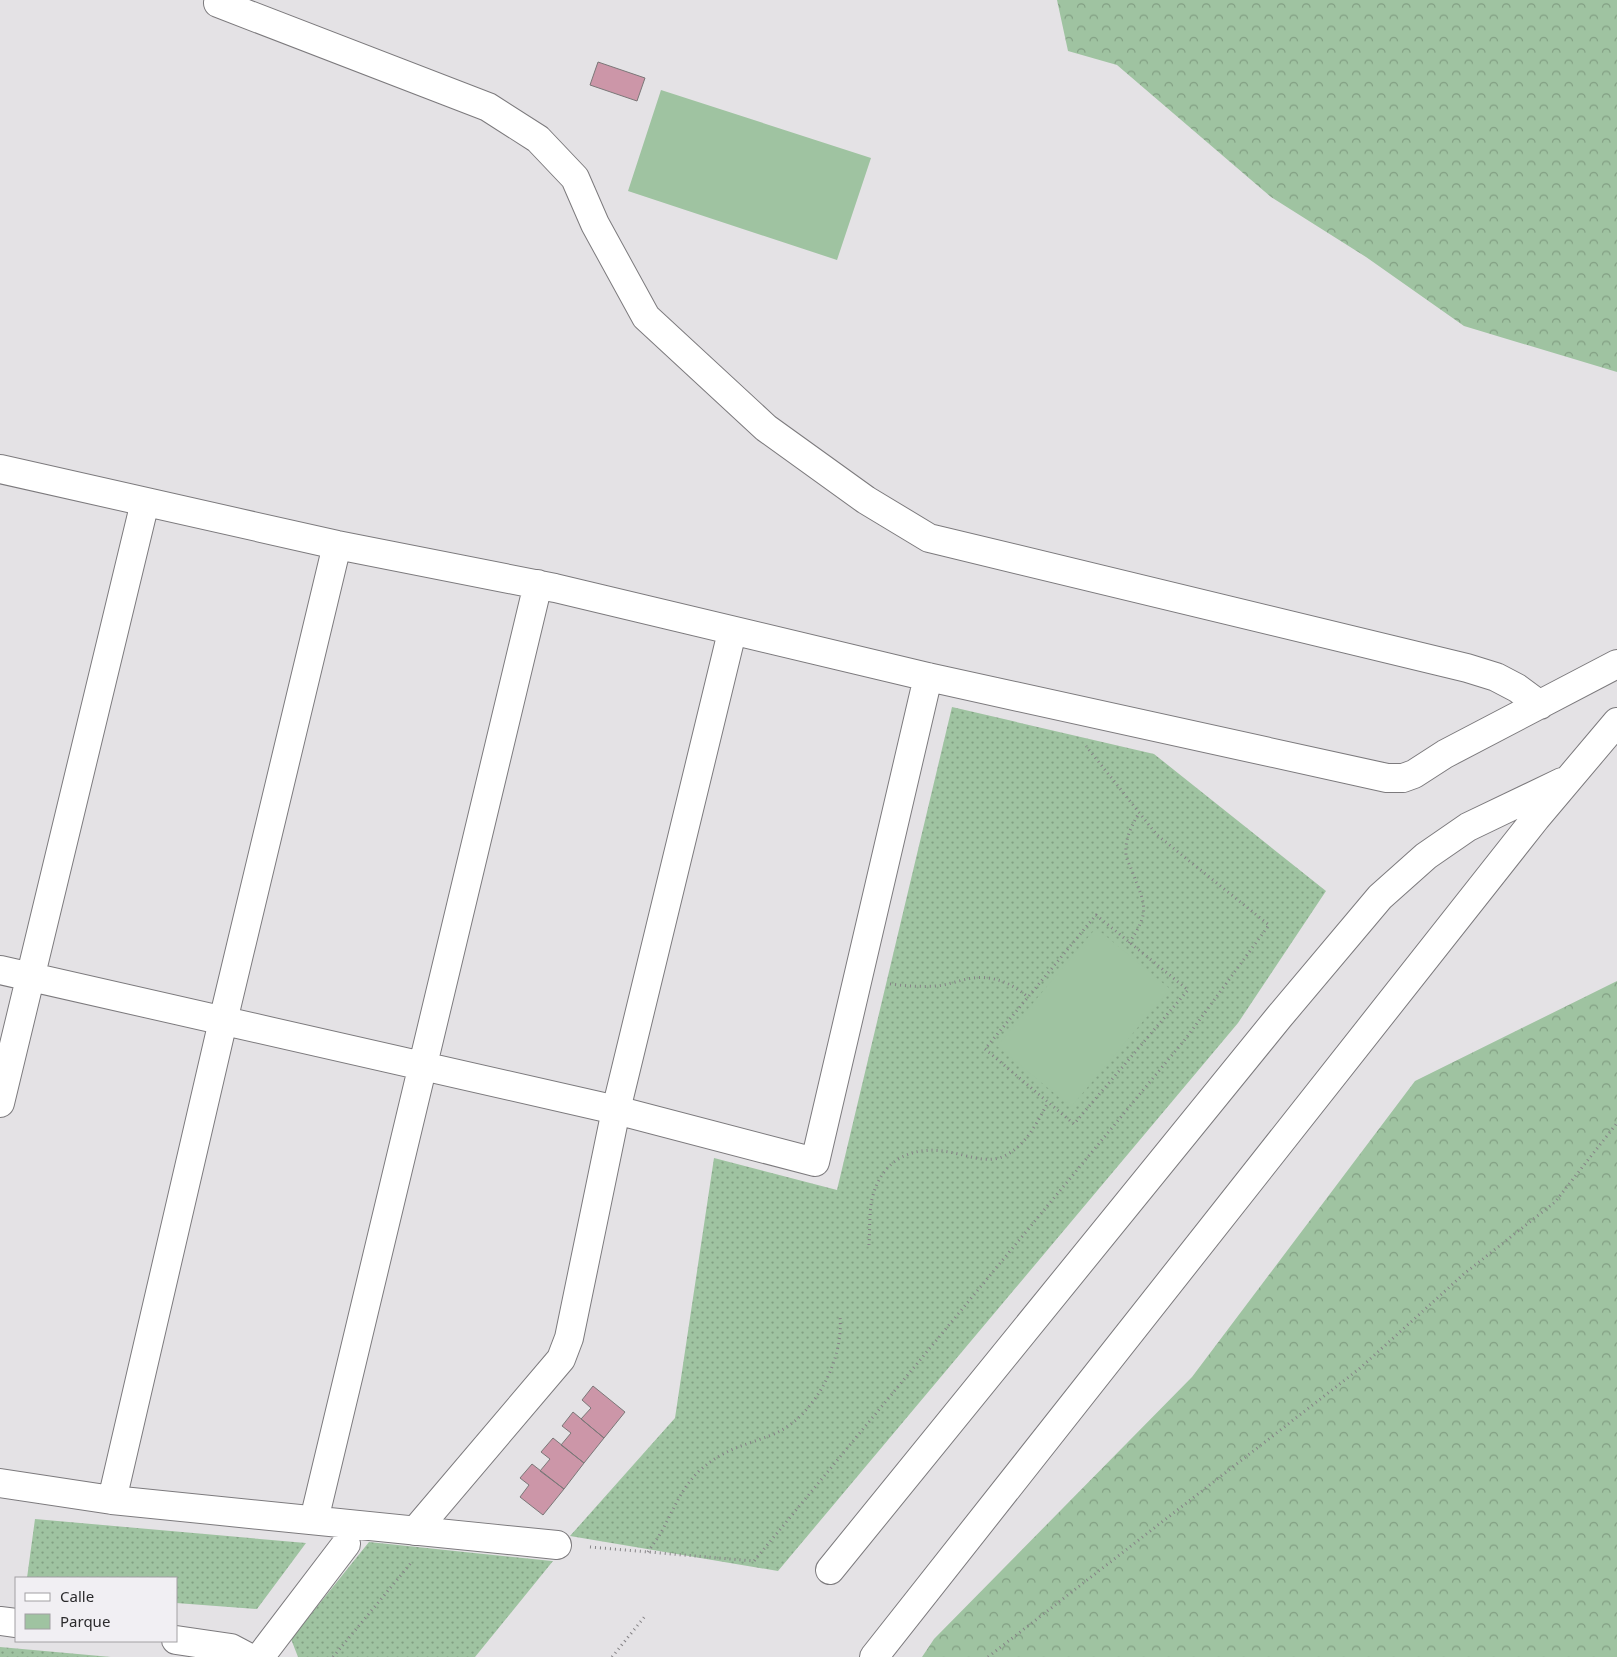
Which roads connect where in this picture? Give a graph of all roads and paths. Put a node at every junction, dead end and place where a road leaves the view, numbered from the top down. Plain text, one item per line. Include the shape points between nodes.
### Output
1 (218, 3) dead end
2 (0, 469) edge
3 (145, 502) junction
4 (338, 545) junction
5 (538, 584) junction
6 (732, 632) junction
7 (1617, 664) edge
8 (928, 677) junction
9 (1540, 705) junction
10 (1617, 722) edge
11 (1084, 744) dead end
12 (1570, 778) junction
13 (1139, 813) junction
14 (1129, 943) junction
15 (0, 970) edge
16 (30, 977) junction
17 (886, 983) dead end
18 (1028, 997) junction
19 (223, 1021) junction
20 (424, 1066) junction
21 (1048, 1102) junction
22 (0, 1103) edge
23 (616, 1110) junction
24 (1617, 1123) edge
25 (869, 1244) dead end
26 (840, 1317) dead end
27 (0, 1483) edge
28 (112, 1500) junction
29 (314, 1520) junction
30 (426, 1532) junction
31 (346, 1544) dead end
32 (557, 1545) joint
33 (648, 1552) junction
34 (830, 1570) dead end
35 (646, 1615) dead end
36 (0, 1621) edge
37 (15, 1623) edge
38 (178, 1640) edge
39 (248, 1657) edge
40 (260, 1657) edge
41 (333, 1657) edge
42 (612, 1657) edge
43 (874, 1657) edge
44 (988, 1657) edge

1 - 9 street via 488,107 538,139 575,178 595,224 646,317 766,428 866,500 929,538 1467,668 1496,677
2 - 3 street
3 - 4 street
3 - 16 street
4 - 5 street
4 - 19 street
5 - 6 street
5 - 20 street
6 - 8 street
6 - 23 street
7 - 9 street
8 - 9 street via 1387,778 1414,774 1445,754
8 - 23 street via 815,1162
10 - 12 street
11 - 13 path
12 - 34 street via 1468,827 1426,856 1380,897 1272,1024
12 - 43 street
13 - 14 path via 1130,831 1126,855 1144,908 1141,926
13 - 33 path via 1157,835 1269,925 1186,1037 754,1561
14 - 18 path via 1096,915
14 - 21 path via 1188,990 1074,1124
15 - 16 street
16 - 19 street
16 - 22 street
17 - 18 path via 931,986 972,978 998,979
18 - 21 path via 984,1049
19 - 20 street
19 - 28 street
20 - 23 street
20 - 29 street
21 - 25 path via 1026,1139 1000,1158 986,1159 932,1149 910,1152 900,1158 875,1189
23 - 30 street via 562,1359
24 - 44 path via 1554,1202 1465,1273 1359,1369
26 - 33 path via 836,1357 818,1394 791,1423 775,1433 737,1446 700,1470 687,1484
27 - 28 street
28 - 29 street
29 - 30 street
30 - 32 street
30 - 41 path
31 - 40 street
32 - 33 path
35 - 42 path
36 - 37 street
38 - 39 street via 231,1648

